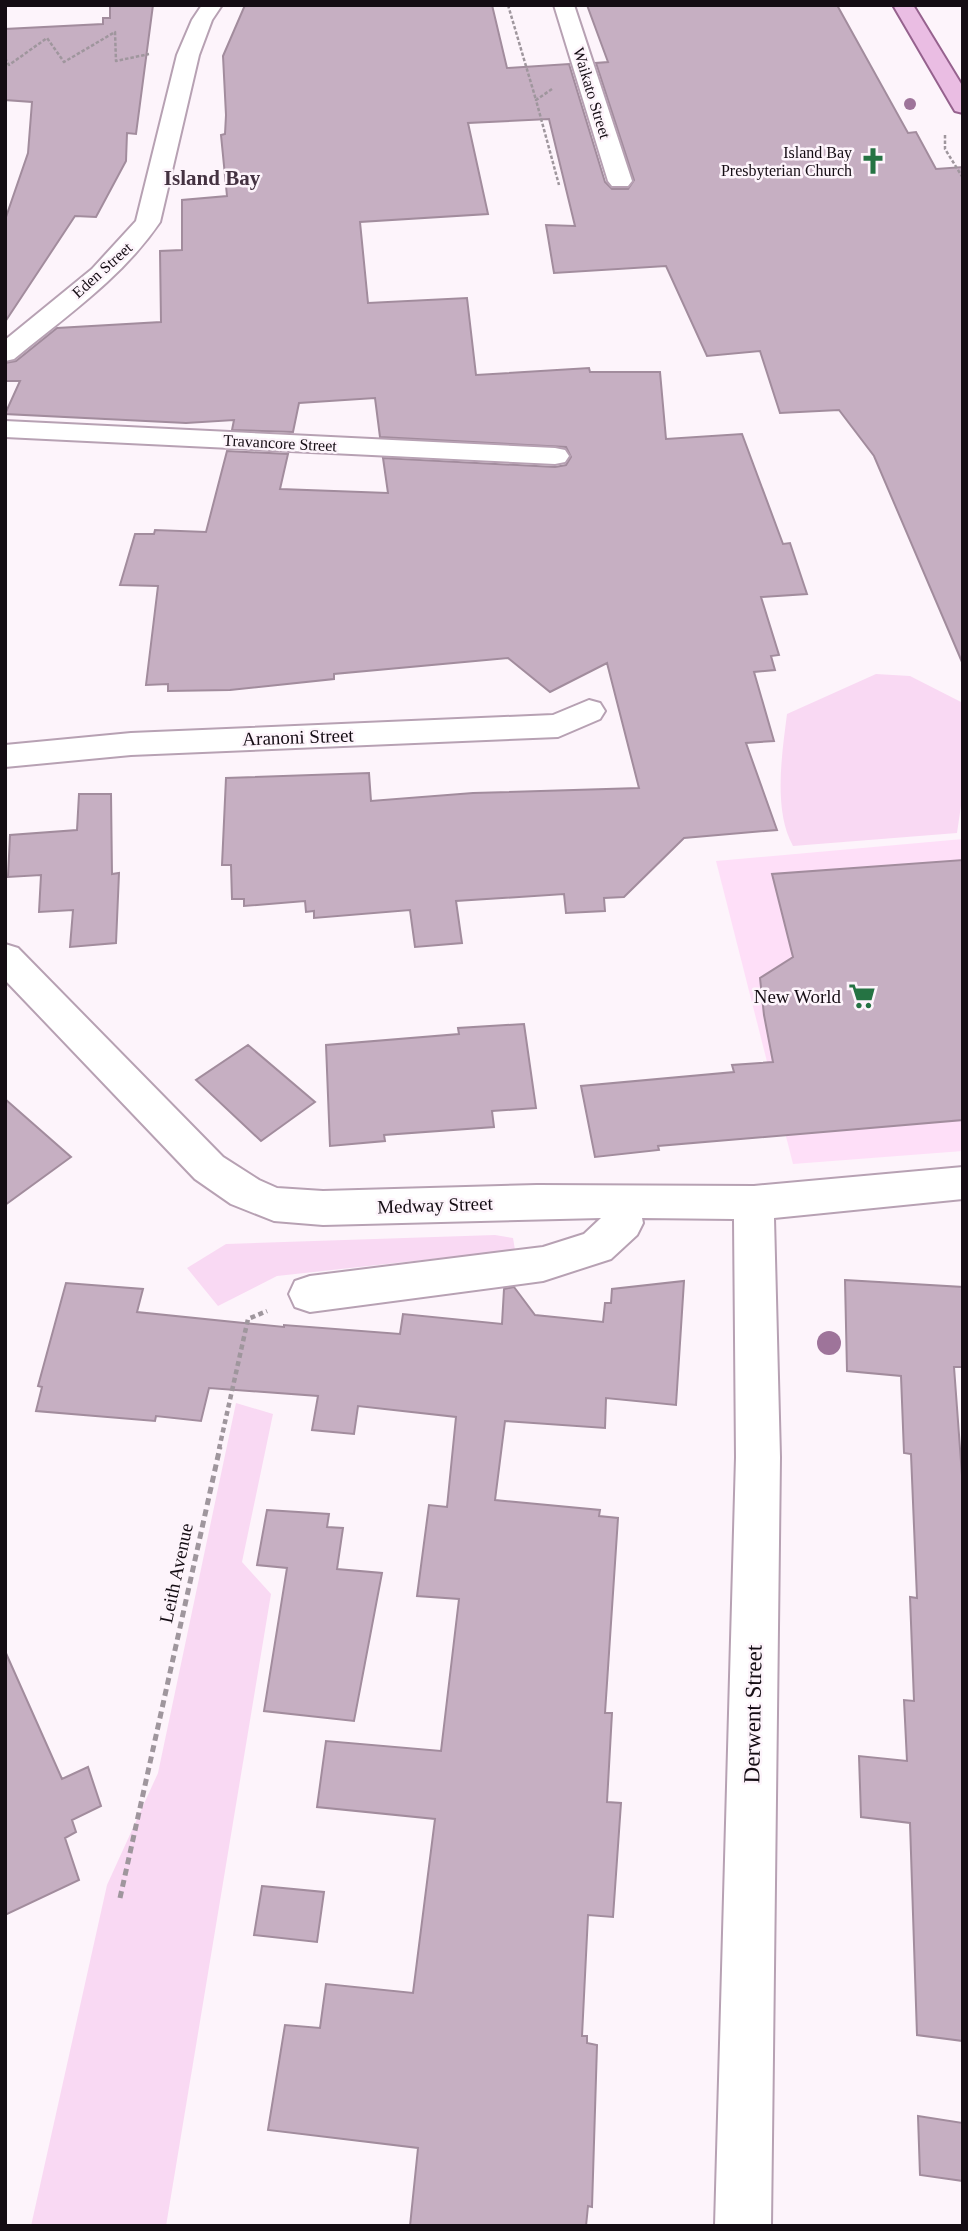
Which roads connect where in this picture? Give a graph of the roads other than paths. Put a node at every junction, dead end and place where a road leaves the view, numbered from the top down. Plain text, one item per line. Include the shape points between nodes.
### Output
1 (212, 5) edge
2 (564, 5) edge
3 (903, 5) edge
4 (963, 106) edge
5 (620, 181) dead end
6 (5, 353) edge
7 (5, 429) edge
8 (555, 456) dead end
9 (589, 711) dead end
10 (5, 755) edge
11 (5, 957) edge
12 (963, 1183) edge
13 (754, 1203) junction
14 (620, 1204) junction
15 (310, 1294) road end
16 (743, 2226) edge

1 - 6 street, Eden Street via 188,55 148,222 112,262
2 - 5 street, Waikato Street
3 - 4 main road
7 - 8 street, Travancore Street
9 - 10 street, Aranoni Street via 558,726 131,744
11 - 14 street, Medway Street via 209,1168 245,1192 274,1204 323,1208 537,1201
12 - 13 street, Medway Street
13 - 14 street, Medway Street
13 - 16 street, Derwent Street via 758,1457
14 - 15 street via 624,1223 597,1247 543,1264

